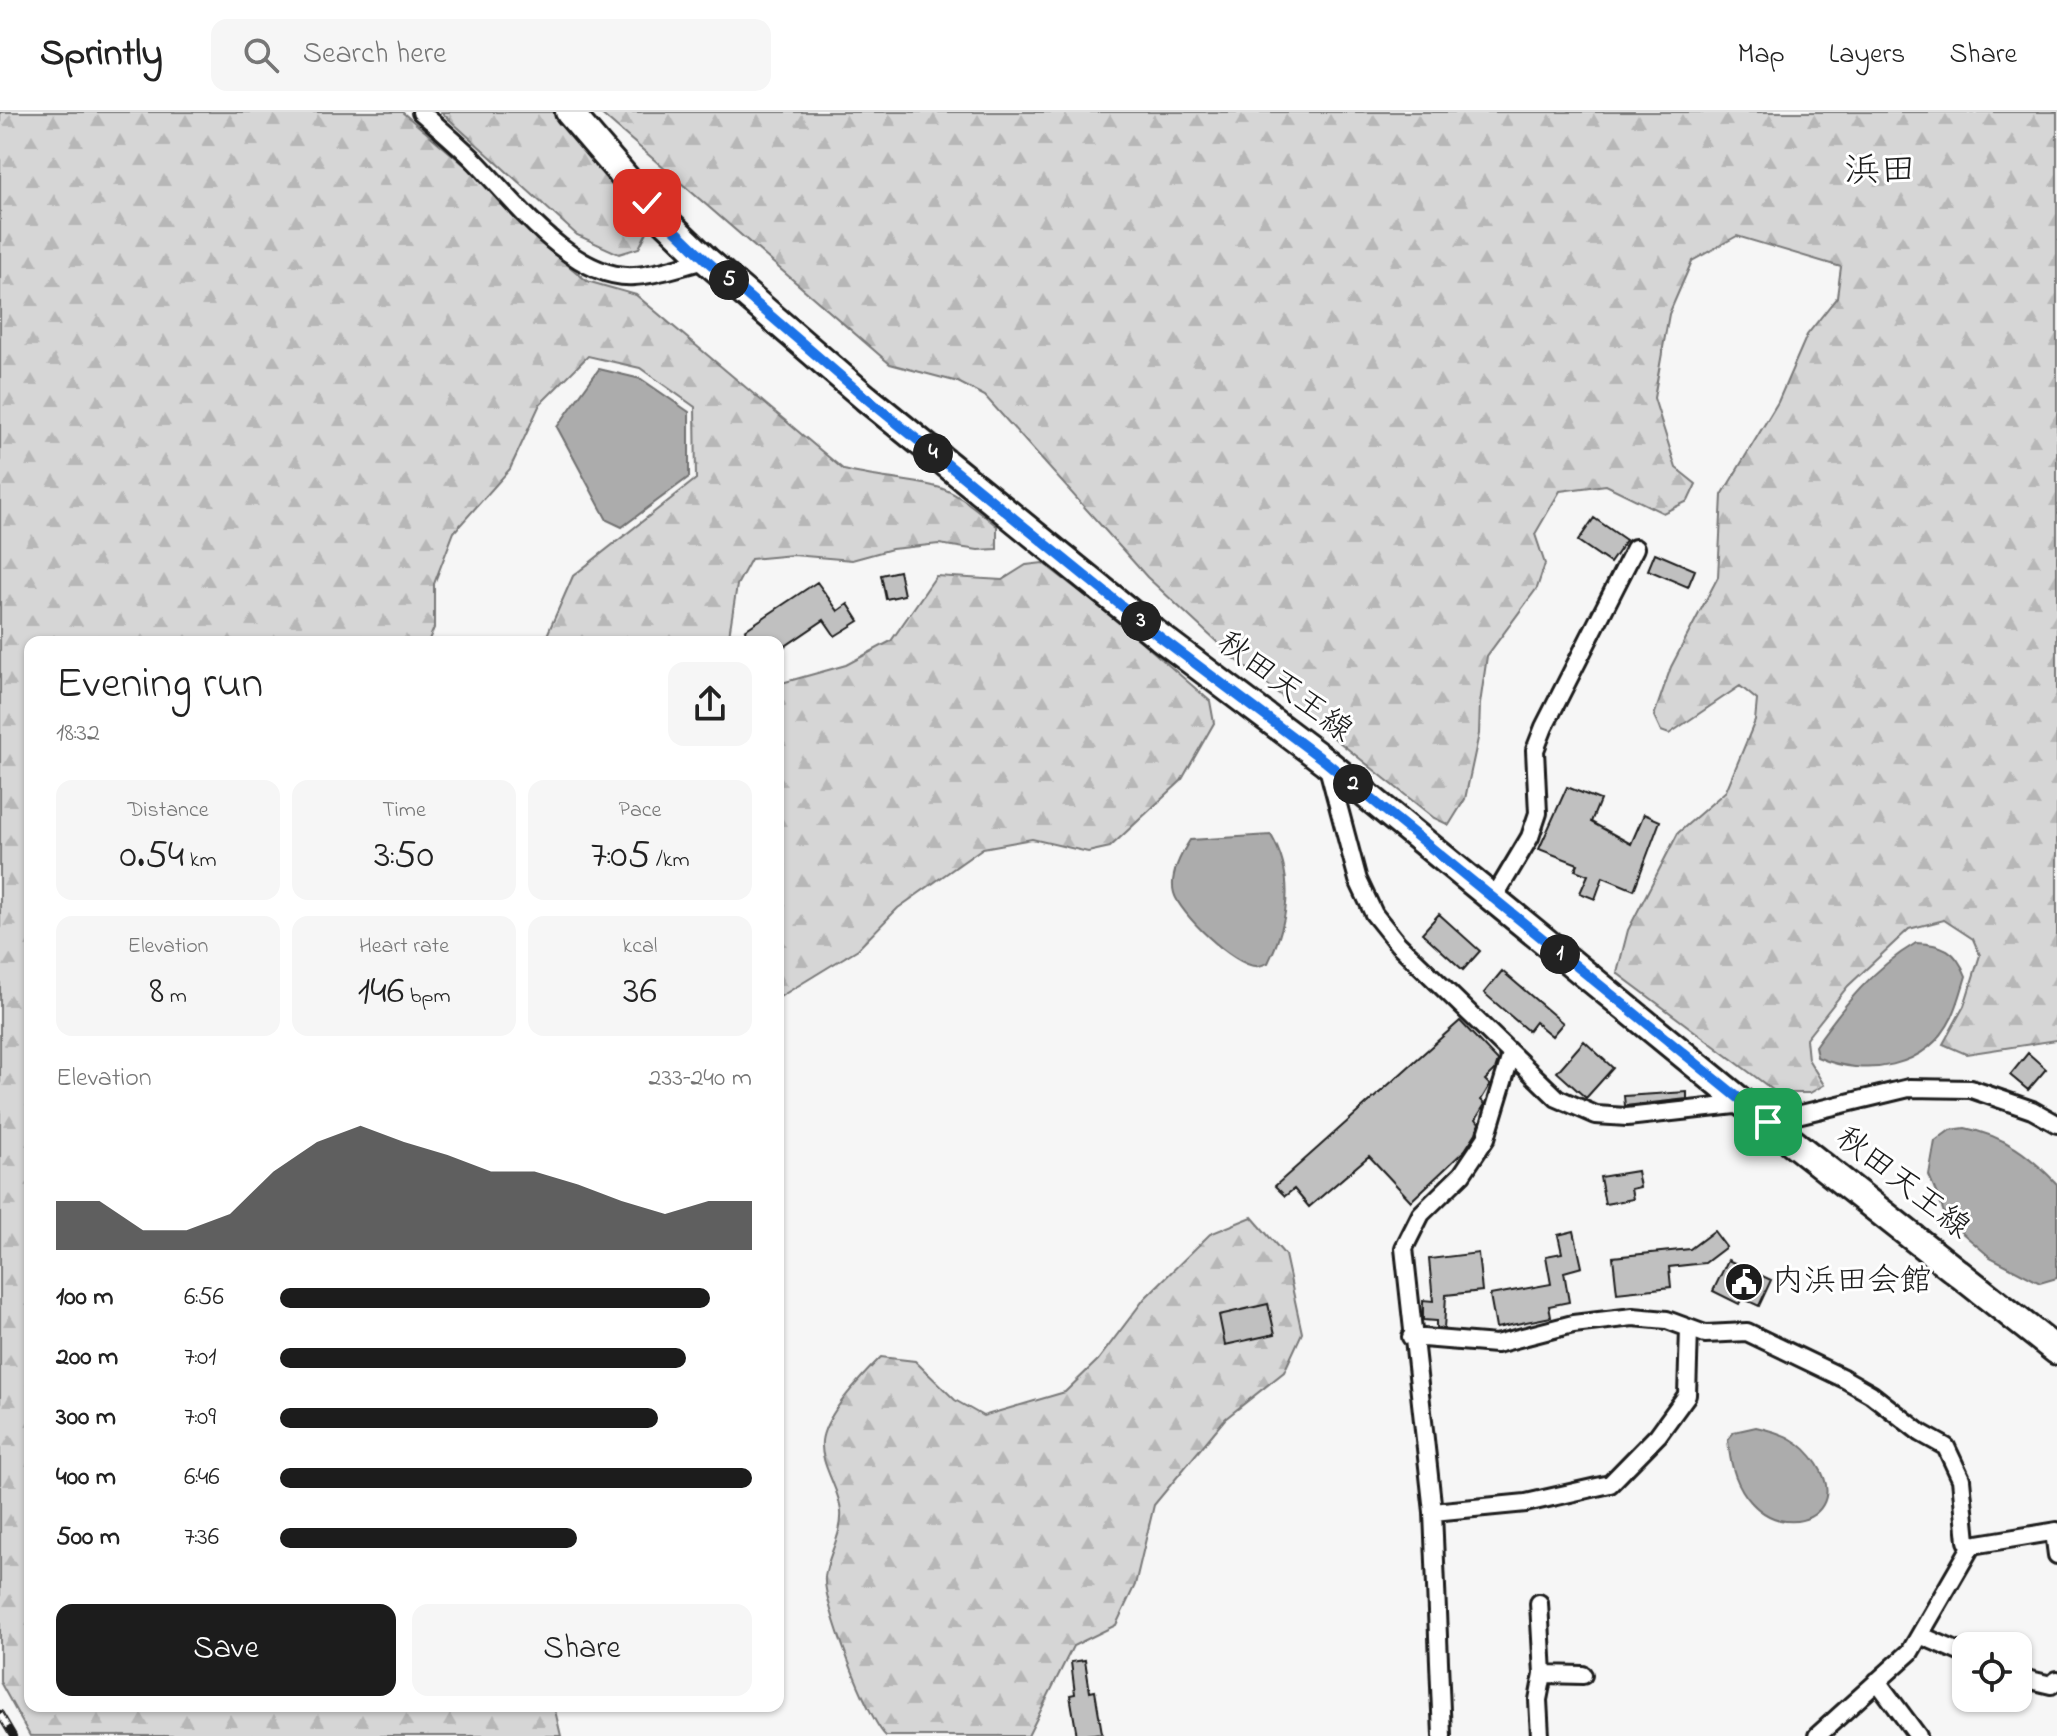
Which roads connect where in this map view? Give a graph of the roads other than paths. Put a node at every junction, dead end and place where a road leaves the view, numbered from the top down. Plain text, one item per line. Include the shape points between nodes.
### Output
1 (421, 112) edge
2 (569, 112) edge
3 (706, 260) junction
4 (1635, 548) dead end
5 (1326, 762) junction
6 (1493, 899) junction
7 (1511, 1055) junction
8 (1744, 1104) junction
9 (1768, 1122) junction
10 (2057, 1124) edge
11 (1689, 1329) junction
12 (1411, 1337) junction
13 (2057, 1351) edge
14 (1433, 1512) junction
15 (2055, 1532) edge
16 (1972, 1545) junction
17 (2057, 1555) edge
18 (1539, 1603) dead end
19 (1922, 1636) junction
20 (1952, 1649) edge
21 (1543, 1674) junction
22 (1583, 1675) dead end
23 (2032, 1680) edge
24 (2057, 1680) edge
25 (1877, 1681) junction
26 (1442, 1736) edge
27 (1540, 1736) edge
28 (1817, 1736) edge
29 (1918, 1736) edge

1 - 3 street via 572,255 607,273 634,277
2 - 3 main road, 秋田天王線 via 647,203
3 - 5 main road, 秋田天王線 via 1148,627
4 - 6 street via 1544,727 1535,750 1538,813 1530,837
5 - 6 main road, 秋田天王線
5 - 7 street via 1358,880 1374,914
6 - 8 main road, 秋田天王線
7 - 8 street via 1557,1098 1596,1115 1627,1117
7 - 12 street via 1486,1138 1462,1174 1421,1214 1404,1248
8 - 9 main road, 秋田天王線
9 - 10 street via 1909,1088 1971,1089
9 - 13 main road, 秋田天王線
11 - 12 street via 1667,1320 1633,1317 1573,1324 1496,1344
11 - 14 street via 1687,1395 1658,1435 1610,1484 1526,1503
11 - 16 street via 1705,1334 1747,1332 1862,1388 1946,1447 1961,1479 1967,1541
12 - 14 street
14 - 26 street
15 - 16 street
15 - 17 street
16 - 19 street
18 - 21 street
19 - 20 street
19 - 25 street
21 - 22 street
21 - 27 street
23 - 24 street via 2051,1685
25 - 28 street
25 - 29 street

